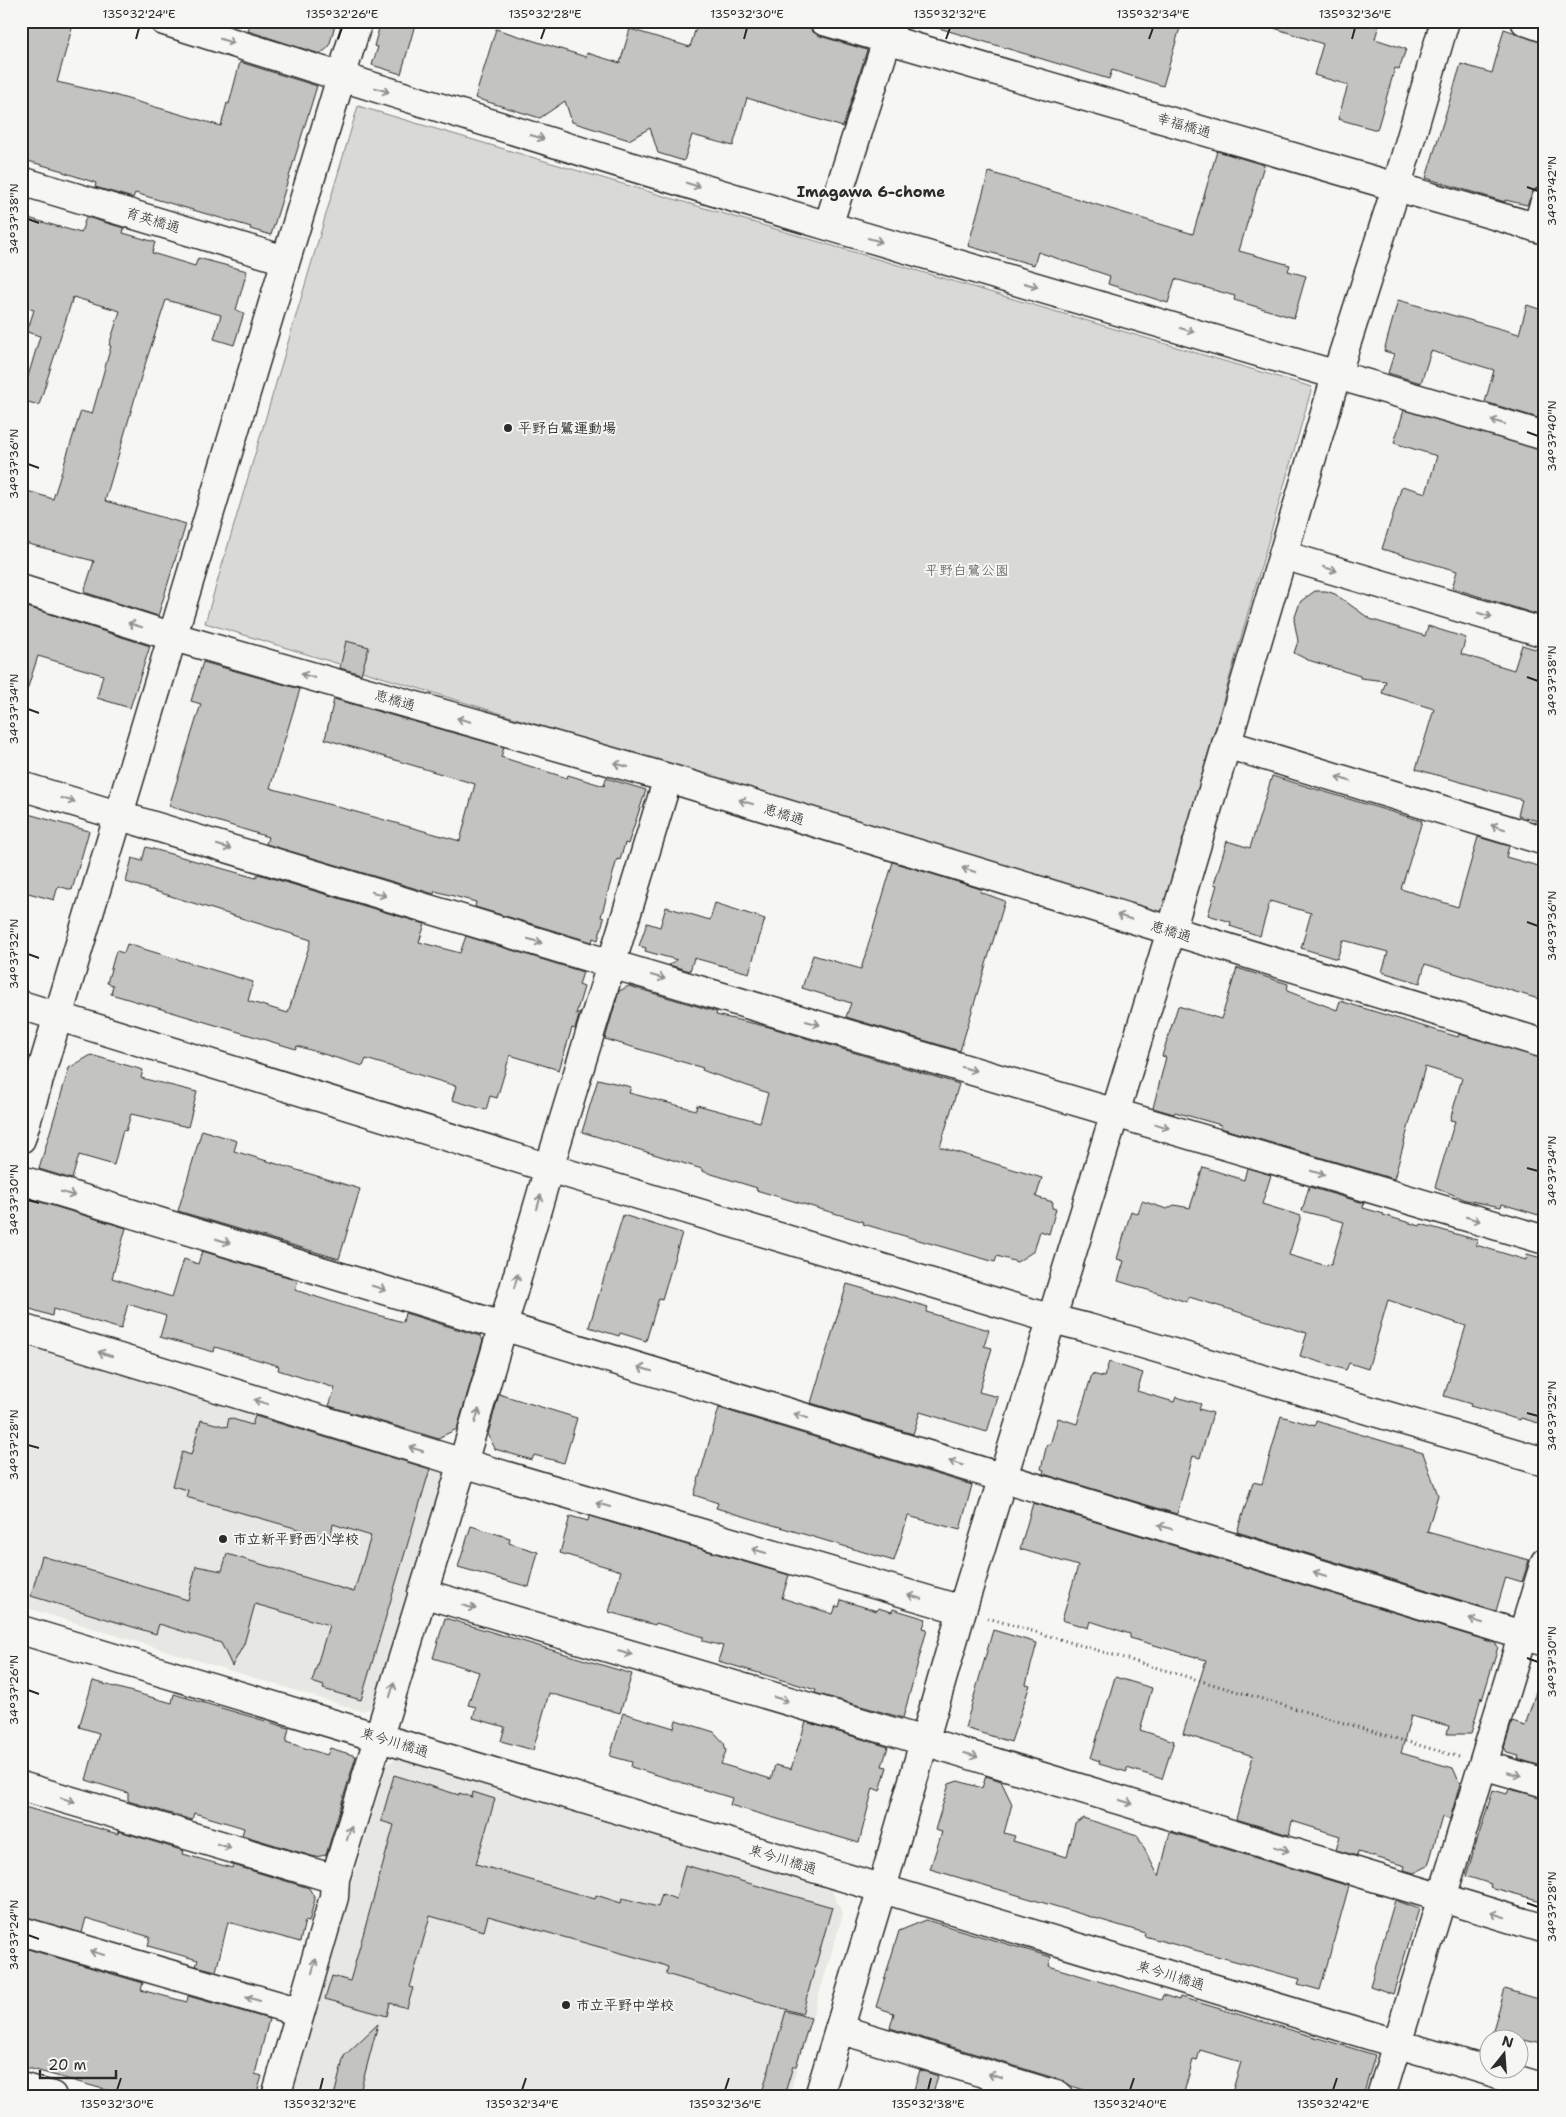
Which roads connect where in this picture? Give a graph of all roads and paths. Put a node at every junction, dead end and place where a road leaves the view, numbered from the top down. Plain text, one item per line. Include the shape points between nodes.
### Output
1 (164, 21) edge
2 (358, 21) edge
3 (824, 21) edge
4 (1445, 21) edge
5 (1525, 21) edge
6 (1545, 28) edge
7 (890, 31) edge
8 (342, 78) junction
9 (21, 181) edge
10 (1397, 186) junction
11 (1545, 201) edge
12 (828, 226) junction
13 (1541, 229) edge
14 (285, 260) junction
15 (1337, 373) junction
16 (1545, 436) edge
17 (1283, 555) junction
18 (21, 589) edge
19 (1545, 633) edge
20 (174, 637) junction
21 (1226, 744) junction
22 (668, 778) junction
23 (21, 786) edge
24 (119, 815) junction
25 (1545, 841) edge
26 (1171, 931) junction
27 (611, 964) junction
28 (21, 1005) edge
29 (58, 1016) junction
30 (1545, 1044) edge
31 (1115, 1112) junction
32 (21, 1139) edge
33 (549, 1168) junction
34 (21, 1180) edge
35 (1545, 1240) edge
36 (1052, 1319) junction
37 (503, 1326) junction
38 (21, 1328) edge
39 (1545, 1462) edge
40 (463, 1463) junction
41 (1003, 1477) junction
42 (1545, 1562) edge
43 (422, 1593) junction
44 (962, 1610) junction
45 (21, 1630) edge
46 (1534, 1639) edge
47 (378, 1736) junction
48 (924, 1741) junction
49 (1483, 1765) junction
50 (1545, 1783) edge
51 (21, 1786) edge
52 (334, 1879) junction
53 (882, 1888) junction
54 (1441, 1898) junction
55 (1545, 1929) edge
56 (21, 1931) edge
57 (300, 2012) junction
58 (839, 2029) junction
59 (1397, 2044) junction
60 (21, 2087) edge
61 (1545, 2088) edge
62 (52, 2096) edge
63 (276, 2096) edge
64 (819, 2096) edge
65 (1059, 2096) edge
66 (1381, 2096) edge

1 -> 8 street
2 - 8 street
3 - 7 street, 幸福橋通
4 - 10 street
5 - 6 street
7 - 10 street, 幸福橋通
7 - 12 street
8 -> 12 street
8 - 14 street
9 - 14 street, 育英橋通
10 - 13 street, 幸福橋通
10 - 15 street
11 - 13 street
12 -> 15 street
14 - 20 street
16 -> 15 street
15 - 17 street
17 -> 19 street
17 - 21 street
20 -> 18 street, 恵橋通
22 -> 20 street, 恵橋通
20 - 24 street
25 -> 21 street
21 - 26 street
26 -> 22 street, 恵橋通
22 - 27 street
23 -> 24 street
24 -> 27 street
24 - 29 street
26 - 30 street, 恵橋通
26 - 31 street
27 -> 31 street
27 - 33 street
28 - 29 street
29 - 32 street
29 - 33 street
31 -> 35 street
31 - 36 street
33 - 36 street
37 -> 33 street
34 -> 37 street
36 - 39 street
36 - 41 street
40 -> 37 street
41 -> 37 street
40 -> 38 street
40 - 43 street
44 -> 40 street
41 - 44 street
46 -> 41 street
42 - 46 street
47 -> 43 street
43 -> 48 street
44 - 48 street
44 - 49 path
45 - 47 street, 東今川橋通
46 - 49 street
52 -> 47 street
47 - 53 street, 東今川橋通
48 - 53 street
48 -> 54 street
49 -> 50 street
49 - 54 street
51 -> 52 street
57 -> 52 street via 334,1897
53 - 58 street
53 - 59 street, 東今川橋通
55 -> 54 street
54 - 59 street
57 -> 56 street
57 - 63 street
58 - 64 street
65 -> 58 street
59 - 61 street, 東今川橋通
59 - 66 street
60 - 62 street

